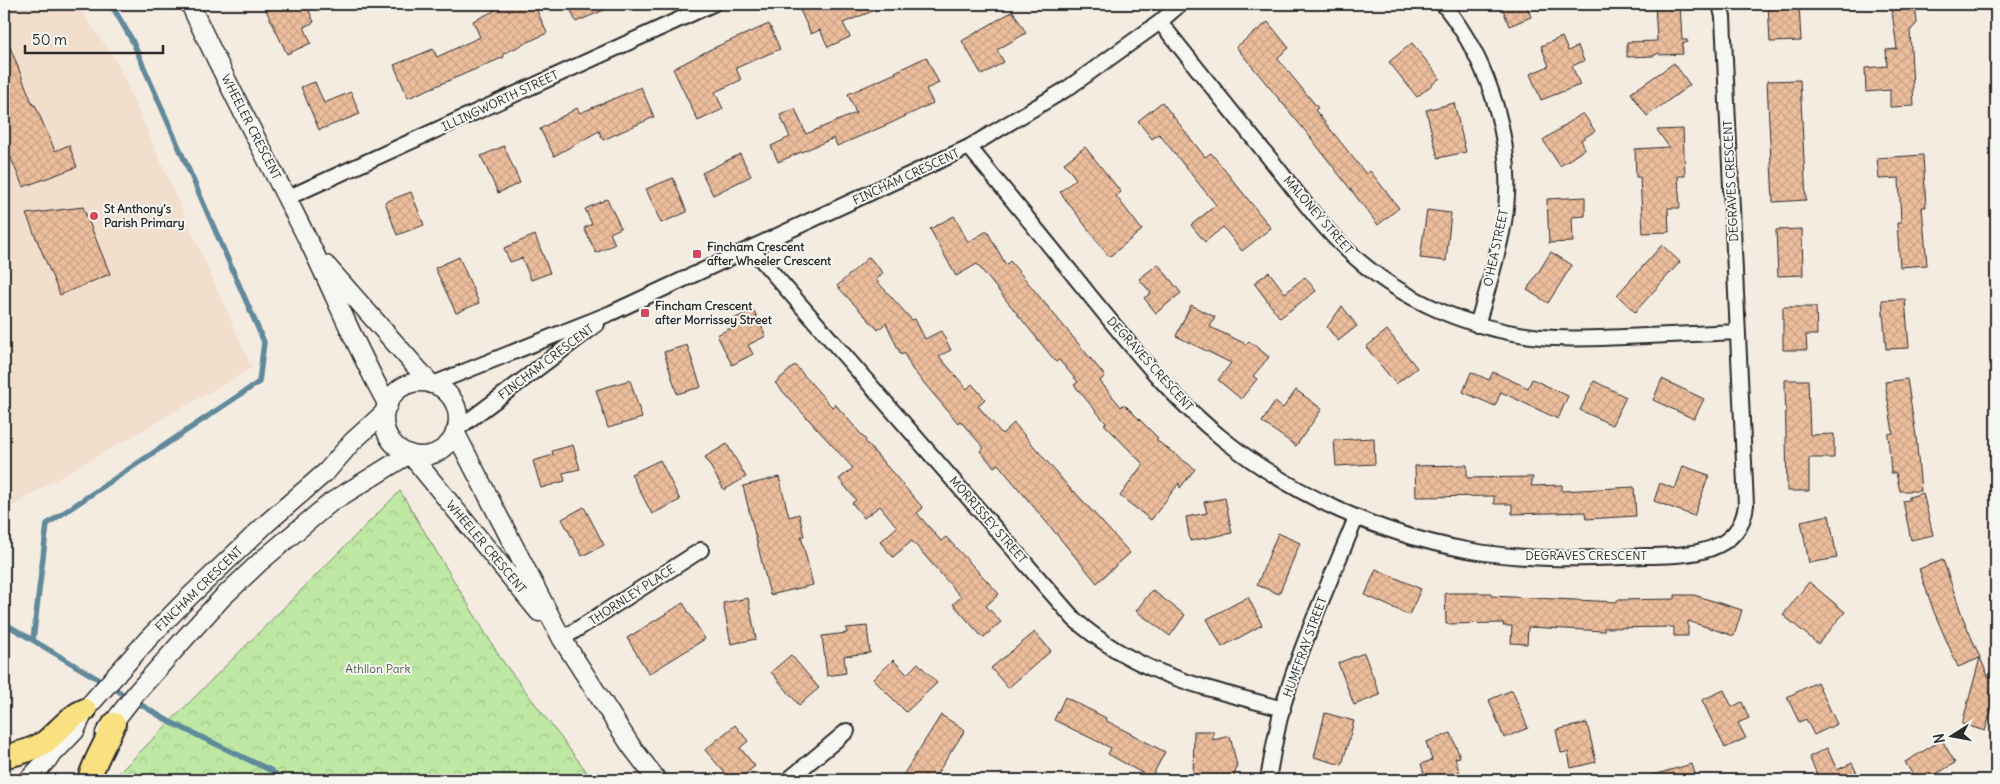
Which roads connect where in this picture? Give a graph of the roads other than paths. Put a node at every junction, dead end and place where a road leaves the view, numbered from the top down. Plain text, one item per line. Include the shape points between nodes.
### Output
1 (190, 4) edge
2 (713, 4) edge
3 (1180, 4) edge
4 (1443, 4) edge
5 (1720, 4) edge
6 (1160, 22) junction
7 (969, 147) junction
8 (287, 198) junction
9 (751, 248) junction
10 (312, 250) junction
11 (611, 312) junction
12 (1477, 325) junction
13 (1738, 332) junction
14 (432, 384) junction
15 (387, 408) junction
16 (456, 431) junction
17 (409, 454) junction
18 (1356, 518) junction
19 (701, 550) dead end
20 (562, 639) junction
21 (91, 704) junction
22 (1282, 708) junction
23 (118, 719) junction
24 (847, 731) dead end
25 (4, 756) edge
26 (28, 780) edge
27 (78, 780) edge
28 (89, 780) edge
29 (657, 780) edge
30 (788, 780) edge
31 (1268, 780) edge

1 - 8 street, WHEELER CRESCENT
2 - 8 street, ILLINGWORTH STREET
3 - 6 street, FINCHAM CRESCENT
4 - 12 street, O'HEA STREET via 1461,27 1489,82 1502,126 1507,173 1505,220
5 - 13 street, DEGRAVES CRESCENT
6 - 7 street, FINCHAM CRESCENT via 1068,88
6 - 12 street, MALONEY STREET via 1316,216 1348,251 1407,294
7 - 9 street, FINCHAM CRESCENT
7 - 18 street, DEGRAVES CRESCENT via 1139,356 1178,399 1223,439 1272,474
8 - 10 street, WHEELER CRESCENT
9 - 11 street, FINCHAM CRESCENT
9 - 22 street, MORRISSEY STREET via 1074,619 1089,632 1142,666 1183,681
10 - 14 street, WHEELER CRESCENT
10 - 15 street, WHEELER CRESCENT
11 - 14 street, FINCHAM CRESCENT
11 - 16 street, FINCHAM CRESCENT
12 - 13 street, MALONEY STREET via 1542,338
13 - 18 street, DEGRAVES CRESCENT via 1746,505 1739,528 1719,545 1693,554 1529,558 1440,545
14 - 15 street via 409,384 391,398
14 - 16 street via 454,402 458,420
15 - 17 street via 386,430 391,440
15 - 21 street, FINCHAM CRESCENT via 327,471 189,597
16 - 17 street via 445,448 437,452 428,456
16 - 20 street, WHEELER CRESCENT
17 - 20 street, WHEELER CRESCENT
17 - 23 street, FINCHAM CRESCENT via 330,503 261,561 222,598 137,692
18 - 22 street, HUMFFRAY STREET via 1309,631
19 - 20 street, THORNLEY PLACE
20 - 29 street, WHEELER CRESCENT via 631,746
21 - 25 main road via 44,743
21 - 26 street, FINCHAM CRESCENT via 75,731
22 - 31 street, HUMFFRAY STREET
23 - 27 street, FINCHAM CRESCENT via 97,741
23 - 28 main road
24 - 30 street

